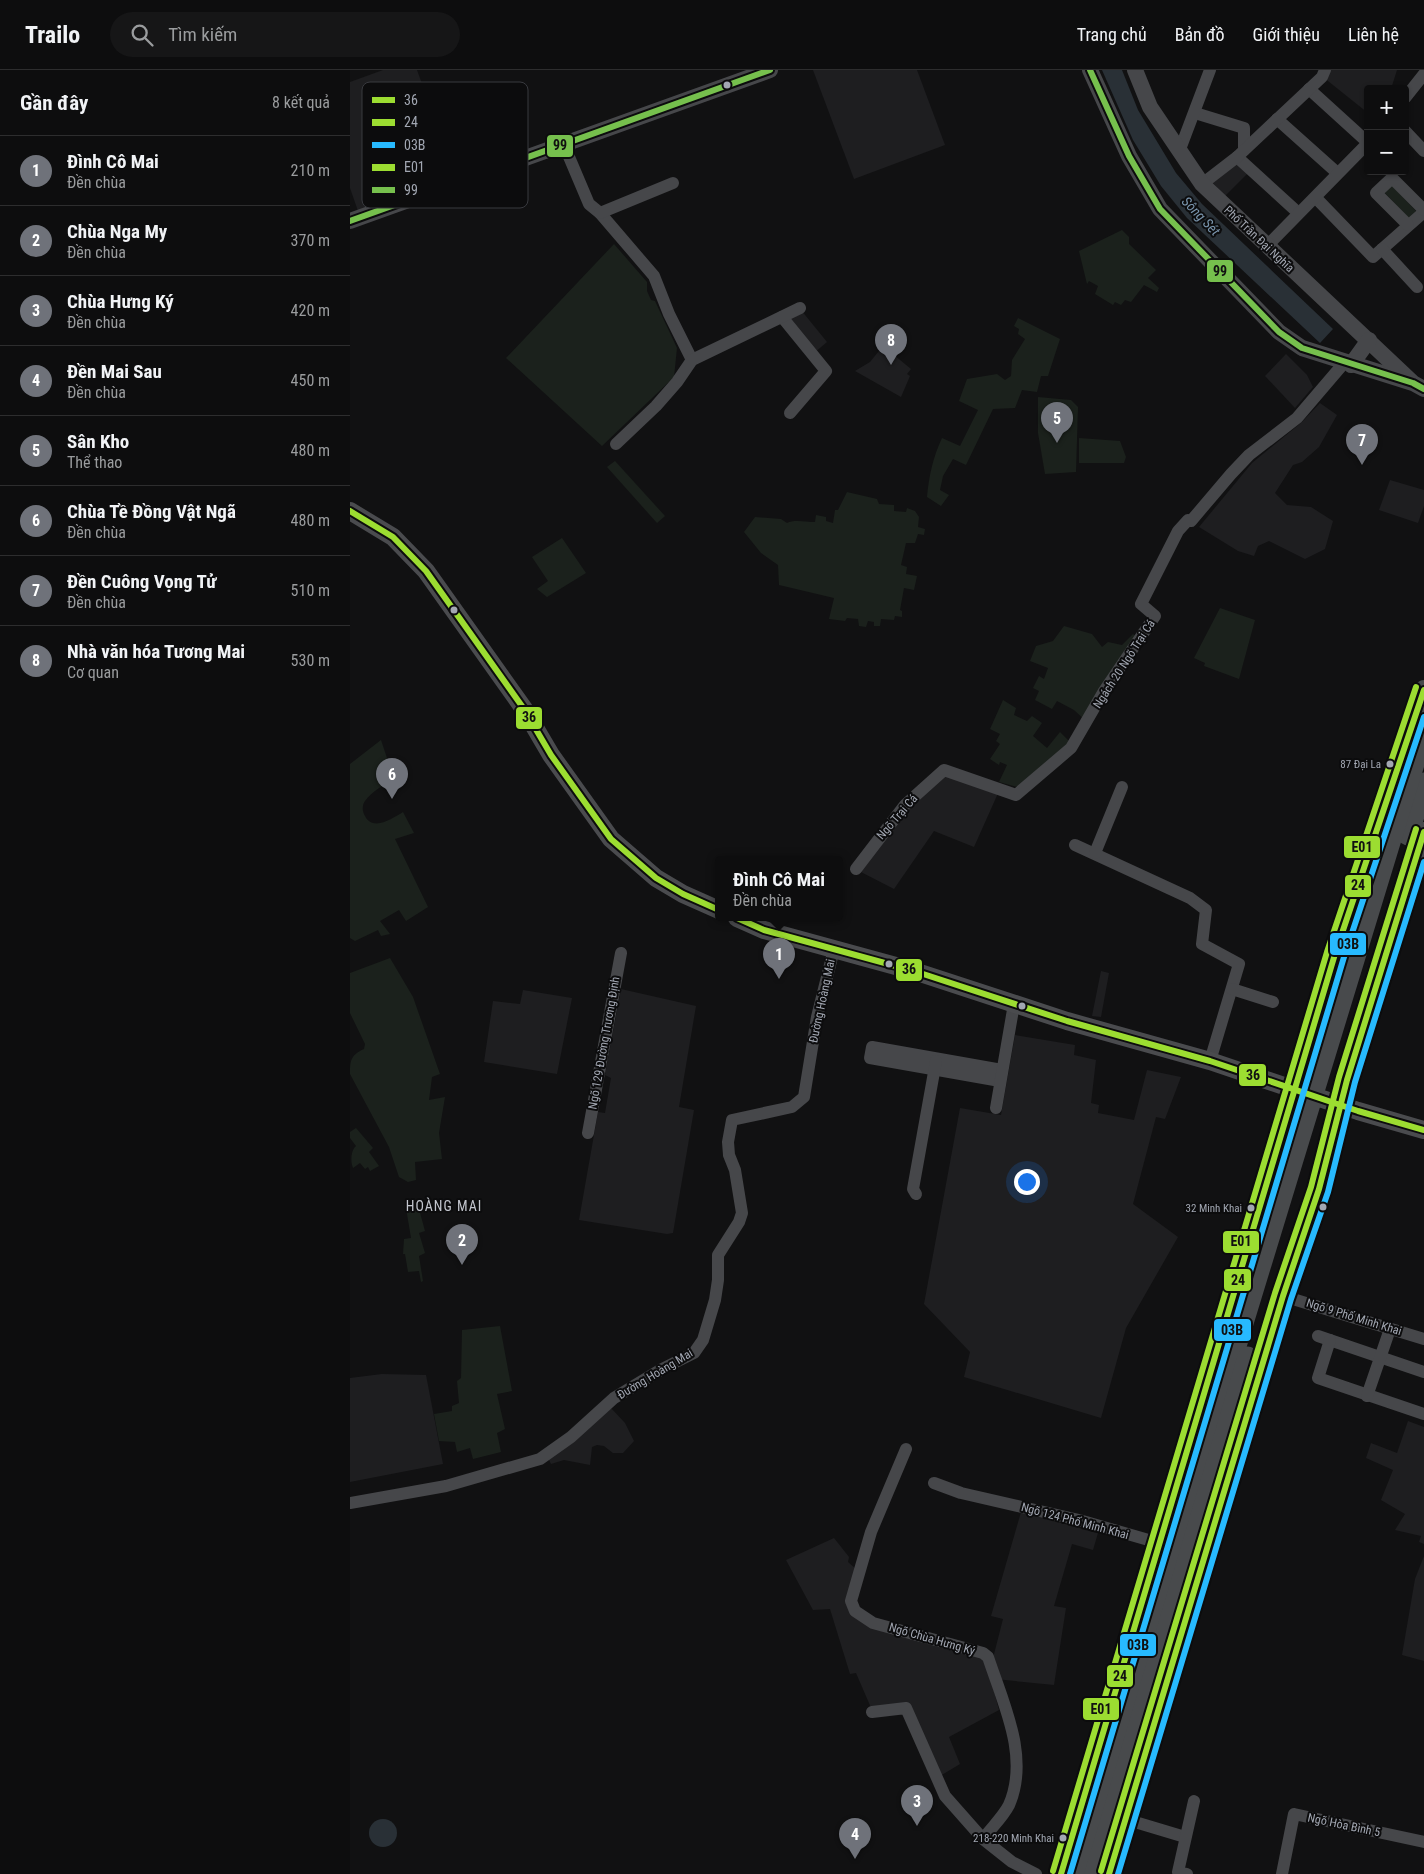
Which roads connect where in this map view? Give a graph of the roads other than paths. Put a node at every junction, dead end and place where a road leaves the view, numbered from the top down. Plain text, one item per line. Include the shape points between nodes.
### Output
1 (770, 70) edge
2 (1090, 70) edge
3 (1136, 70) edge
4 (1210, 70) edge
5 (1325, 70) edge
6 (1424, 74) edge
7 (1309, 89) junction
8 (1409, 93) edge
9 (1195, 113) junction
10 (1277, 119) junction
11 (1409, 134) edge
12 (1364, 139) edge
13 (1364, 143) edge
14 (1421, 143) edge
15 (564, 145) junction
16 (1179, 152) junction
17 (1240, 153) junction
18 (528, 158) edge
19 (1334, 170) dead end
20 (673, 183) dead end
21 (1202, 184) junction
22 (1316, 198) junction
23 (387, 208) edge
24 (1294, 209) dead end
25 (600, 213) junction
26 (1420, 218) edge
27 (350, 221) edge
28 (1266, 247) junction
29 (1382, 249) junction
30 (1417, 287) dead end
31 (800, 308) dead end
32 (782, 317) junction
33 (1369, 340) junction
34 (692, 360) junction
35 (1348, 364) junction
36 (1419, 386) edge
37 (790, 413) dead end
38 (616, 444) dead end
39 (350, 511) edge
40 (1424, 690) edge
41 (1424, 731) edge
42 (944, 770) joint
43 (1424, 783) edge
44 (1122, 787) dead end
45 (1424, 832) edge
46 (1075, 845) dead end
47 (1095, 853) junction
48 (856, 870) dead end
49 (715, 908) edge
50 (744, 921) edge
51 (834, 949) junction
52 (621, 954) dead end
53 (1332, 970) junction
54 (1377, 982) junction
55 (1232, 989) junction
56 (1273, 1002) dead end
57 (1014, 1004) junction
58 (1210, 1061) junction
59 (1001, 1075) junction
60 (1296, 1089) junction
61 (1342, 1105) junction
62 (996, 1108) dead end
63 (1424, 1130) edge
64 (588, 1133) dead end
65 (916, 1194) dead end
66 (1284, 1296) junction
67 (1390, 1329) junction
68 (1424, 1339) edge
69 (1381, 1356) junction
70 (1424, 1372) edge
71 (1367, 1396) junction
72 (1424, 1414) edge
73 (906, 1449) dead end
74 (934, 1483) dead end
75 (350, 1503) edge
76 (1159, 1544) junction
77 (1117, 1685) junction
78 (1162, 1697) junction
79 (872, 1712) dead end
80 (1095, 1761) junction
81 (1139, 1773) junction
82 (1194, 1800) dead end
83 (1125, 1819) junction
84 (1185, 1837) junction
85 (983, 1839) junction
86 (1424, 1842) edge
87 (1036, 1874) edge
88 (1061, 1874) edge
89 (1079, 1874) edge
90 (1095, 1874) edge
91 (1109, 1874) edge
92 (1187, 1874) edge
93 (1282, 1874) edge

1 - 15 street
2 - 35 street, Phố Trần Đại Nghĩa via 1129,156 1160,209 1292,343
3 - 16 street, Phố Trần Đại Nghĩa via 1150,108
4 - 9 street
5 - 7 street
6 - 8 street
7 - 10 street
7 - 12 street
9 - 16 street
9 - 17 street via 1244,128
10 - 17 street
10 - 19 street
11 - 14 street
13 - 22 street
15 - 18 street
15 - 25 street via 589,204
16 - 21 street, Phố Trần Đại Nghĩa
17 - 21 street
17 - 24 street
20 - 25 street
21 - 28 street, Phố Trần Đại Nghĩa
22 - 28 street
22 - 29 street via 1373,257
23 - 27 street
25 - 34 street via 654,276
26 - 29 street
28 - 33 street, Phố Trần Đại Nghĩa
29 - 30 street
31 - 32 street
32 - 34 street
32 - 37 street via 826,370
33 - 35 street
33 - 36 street, Phố Trần Đại Nghĩa
34 - 38 street via 656,406
35 - 36 street, Phố Trần Đại Nghĩa
35 - 42 street, Ngách 20 Ngõ Trại Cá via 1336,370 1296,418 1249,455 1191,521 1188,520 1178,531 1142,604 1156,616 1104,691 1071,748 1016,795
39 - 49 main road via 394,538 426,571 611,838 656,878
40 - 53 main road
41 - 89 highway, bridge via 1221,1394
42 - 48 street, Ngõ Trại Cá via 906,805
43 - 90 highway, bridge via 1308,1156
44 - 47 street
45 - 54 main road
46 - 47 street
47 - 55 street via 1190,898 1206,910 1202,944 1239,964
50 - 51 main road via 764,930
51 - 57 main road
51 - 75 street, Đường Hoàng Mai via 817,1017 804,1097 792,1107 732,1120 730,1155 742,1213 718,1255 715,1300 703,1340 694,1353 614,1398 571,1438 540,1459 446,1486
52 - 64 street, Ngõ 129 Đường Trương Định
53 - 54 main road
53 - 60 main road
54 - 61 main road
55 - 56 street
55 - 58 street
57 - 58 main road
57 - 59 street
58 - 60 main road
59 - 62 street
59 - 65 street via 936,1064 913,1189
60 - 61 main road
60 - 76 main road
61 - 63 main road
61 - 66 main road
66 - 67 street, Ngõ 9 Phố Minh Khai
66 - 78 main road
67 - 68 street, Ngõ 9 Phố Minh Khai
67 - 69 street
69 - 70 street
69 - 71 street
69 - 71 street via 1324,1338 1318,1378
71 - 72 street
73 - 85 street, Ngõ Chùa Hưng Ký via 872,1532 852,1601 855,1611 874,1622 988,1657 1013,1735 1017,1772 1015,1790 1008,1807
74 - 76 street, Ngõ 124 Phố Minh Khai
76 - 77 main road
77 - 78 main road via 1122,1696 1135,1706 1152,1706
77 - 80 main road
78 - 81 main road
79 - 85 street via 906,1708 945,1796
80 - 81 main road via 1101,1754 1125,1751 1135,1759
80 - 88 main road
81 - 83 main road
82 - 84 street
83 - 84 street
83 - 91 main road
84 - 92 street via 1178,1872
85 - 87 street via 1012,1862
86 - 93 street, Ngõ Hòa Bình 5 via 1294,1814

